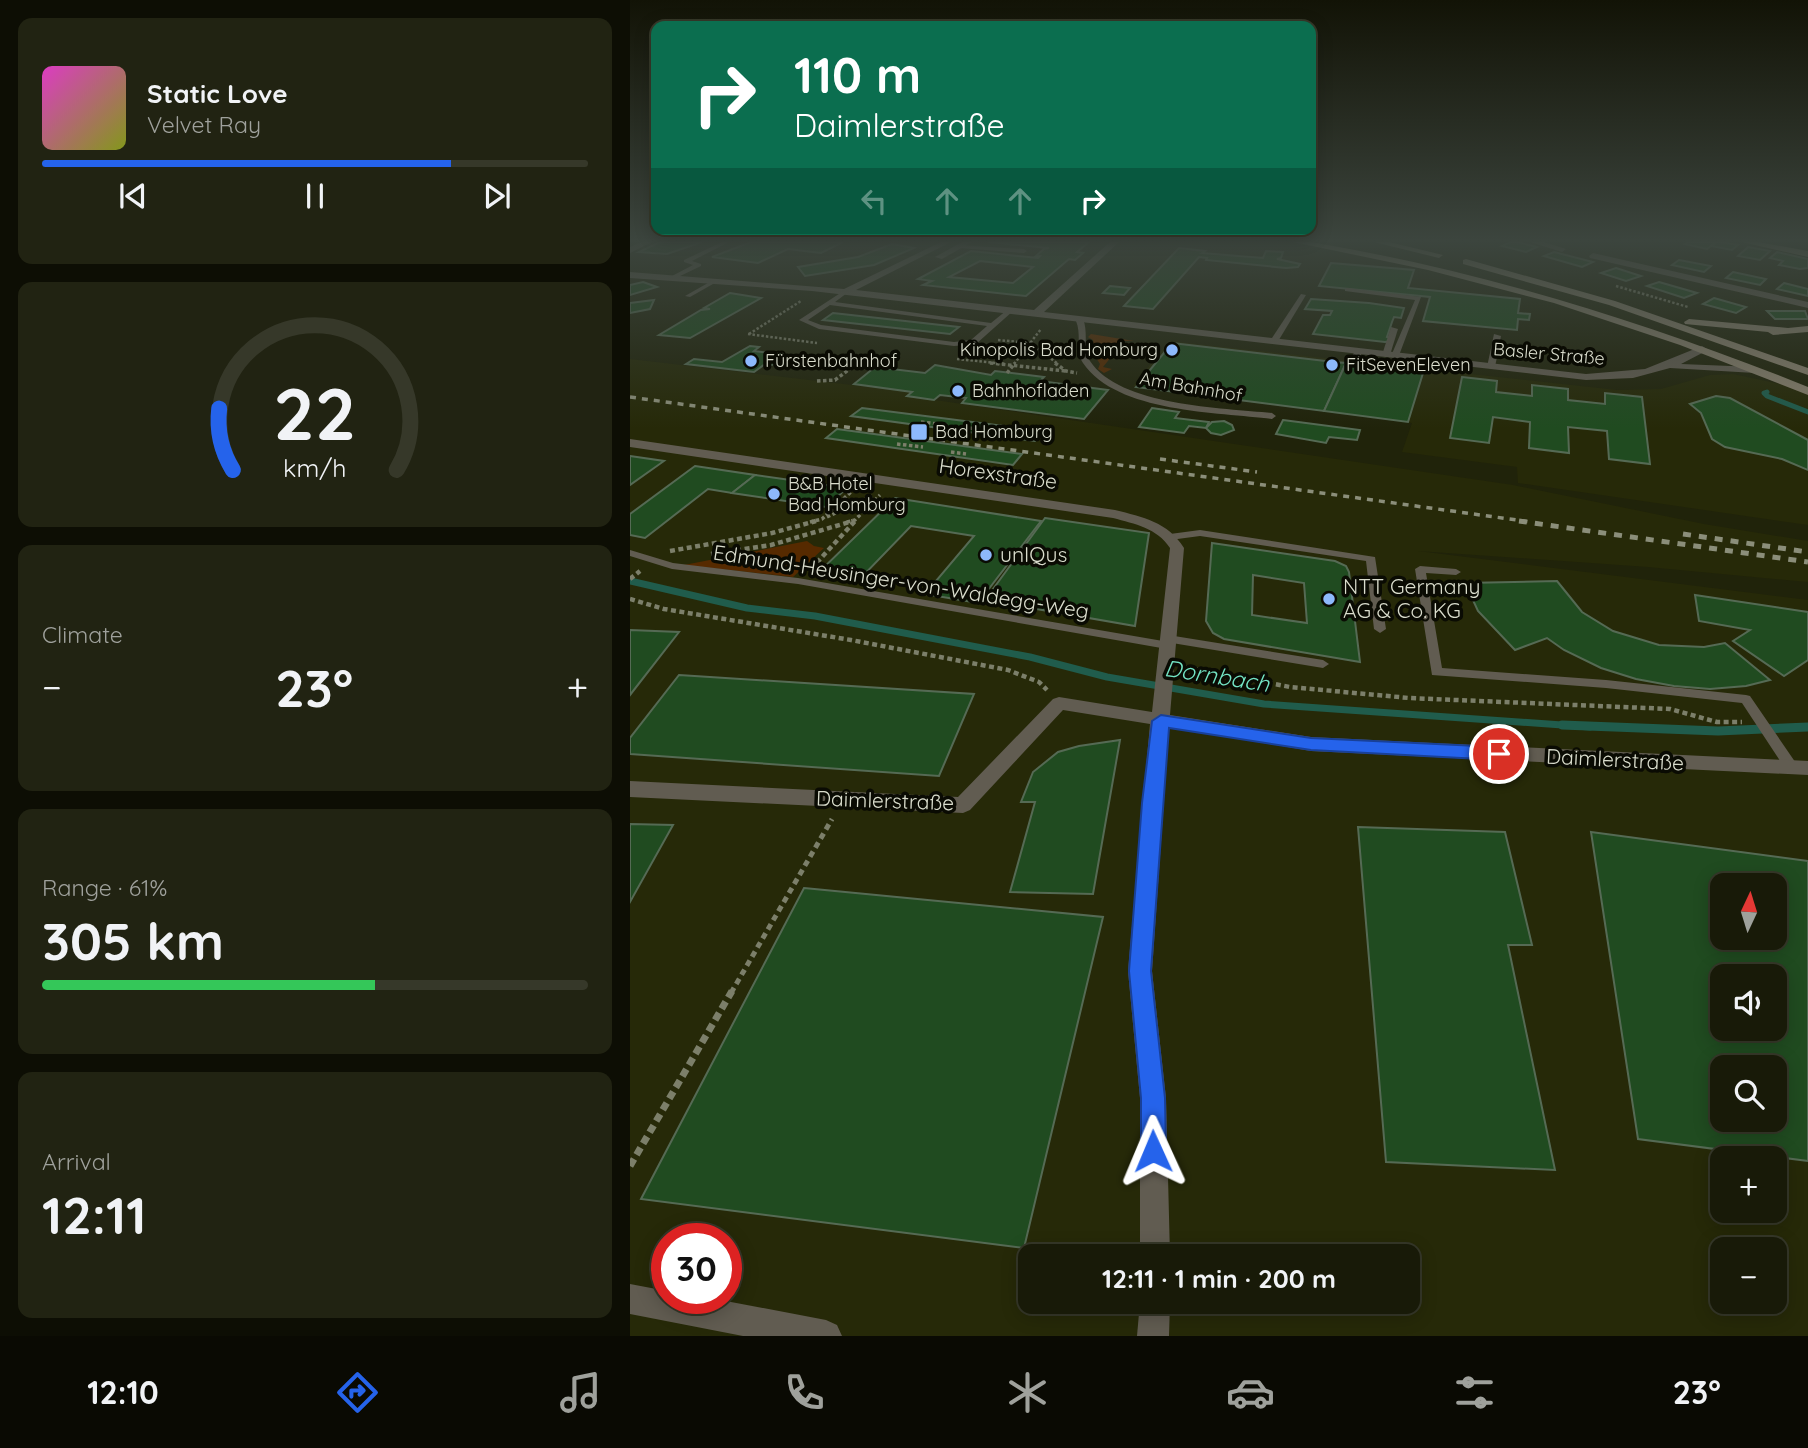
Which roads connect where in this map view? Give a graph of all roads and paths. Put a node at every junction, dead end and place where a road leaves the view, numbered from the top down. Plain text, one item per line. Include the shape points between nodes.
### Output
1 (796, 304) edge
2 (826, 304) edge
3 (838, 304) edge
4 (938, 304) edge
5 (1047, 304) edge
6 (1297, 304) edge
7 (1416, 304) edge
8 (1571, 304) edge
9 (1612, 304) edge
10 (1007, 314) junction
11 (1036, 314) junction
12 (1658, 318) junction
13 (1080, 321) junction
14 (993, 325) junction
15 (1808, 328) edge
16 (1394, 329) dead end
17 (1785, 330) junction
18 (1771, 332) junction
19 (748, 334) dead end
20 (1497, 336) dead end
21 (1008, 341) dead end
22 (1274, 341) junction
23 (1725, 341) junction
24 (1030, 343) junction
25 (1702, 349) junction
26 (1359, 352) junction
27 (1390, 355) junction
28 (1352, 364) dead end
29 (855, 365) dead end
30 (1013, 365) junction
31 (1491, 367) junction
32 (1668, 368) junction
33 (1755, 370) junction
34 (1066, 372) junction
35 (1807, 372) edge
36 (1007, 373) dead end
37 (1083, 377) dead end
38 (817, 381) dead end
39 (1808, 391) edge
40 (1272, 416) dead end
41 (921, 422) dead end
42 (947, 425) dead end
43 (970, 428) dead end
44 (986, 431) dead end
45 (630, 443) edge
46 (897, 444) dead end
47 (923, 447) dead end
48 (951, 452) dead end
49 (966, 454) dead end
50 (866, 478) junction
51 (880, 495) dead end
52 (865, 497) dead end
53 (822, 519) junction
54 (856, 520) junction
55 (1170, 537) junction
56 (630, 553) edge
57 (703, 555) dead end
58 (653, 559) junction
59 (812, 569) dead end
60 (1456, 572) dead end
61 (630, 599) edge
62 (1380, 629) dead end
63 (1167, 642) junction
64 (1164, 664) junction
65 (1323, 664) dead end
66 (1059, 703) junction
67 (1161, 721) junction
68 (1763, 721) junction
69 (1800, 769) edge
70 (630, 789) edge
71 (843, 800) junction
72 (630, 1166) edge
73 (1155, 1244) edge
74 (630, 1299) edge
75 (1154, 1314) edge
76 (826, 1336) edge
77 (1153, 1336) edge

1 - 19 path
2 - 14 lane via 803,320 819,327 954,344 972,342
3 - 14 lane
4 - 10 street, Basler Straße
5 - 11 street
6 - 22 lane
7 - 27 lane
8 - 25 street
9 - 12 street
10 - 11 street, Basler Straße
10 - 14 lane
11 - 13 street, Basler Straße
12 - 17 street
12 - 23 street
13 - 22 street, Basler Straße
13 - 40 lane, Am Bahnhof via 1085,361 1106,382 1124,391 1166,402
15 - 17 street
16 - 27 lane
17 - 18 street
18 - 23 street
18 - 35 street via 1775,347
20 - 31 lane
21 - 24 path
22 - 26 street, Basler Straße
23 - 25 street
23 - 35 street
24 - 30 path
24 - 34 path
25 - 32 street, Basler Straße
25 - 33 street
26 - 27 street, Basler Straße
26 - 28 lane
27 - 31 street, Basler Straße
29 - 38 path via 835,380
30 - 34 path
30 - 36 path
31 - 32 street, Basler Straße via 1586,377
32 - 33 street
33 - 39 street
34 - 37 path
41 - 42 path
43 - 44 path
45 - 50 street, Horexstraße
46 - 47 path
48 - 49 path
50 - 53 path
50 - 55 street, Horexstraße via 1115,514 1147,523
51 - 54 path
52 - 53 path
53 - 58 path via 744,539 676,548
54 - 57 path via 771,545
54 - 59 path
55 - 62 lane via 1200,533 1371,559
55 - 63 street via 1177,548 1177,567
56 - 58 lane, Edmund-Heusinger-von-Waldegg-Weg
58 - 63 lane, Edmund-Heusinger-von-Waldegg-Weg via 672,566
60 - 68 lane via 1420,569 1436,672 1746,699
61 - 66 path via 1020,673 1039,682
63 - 64 street
63 - 65 lane, Edmund-Heusinger-von-Waldegg-Weg
64 - 67 street
64 - 68 path via 1290,687 1409,698 1670,709 1717,722
66 - 67 street, Daimlerstraße
66 - 71 street, Daimlerstraße via 963,805
67 - 69 street, Daimlerstraße via 1311,744
67 - 73 street via 1140,971 1153,1098
68 - 69 lane
70 - 71 street, Daimlerstraße
71 - 72 path
74 - 76 street
75 - 77 street

